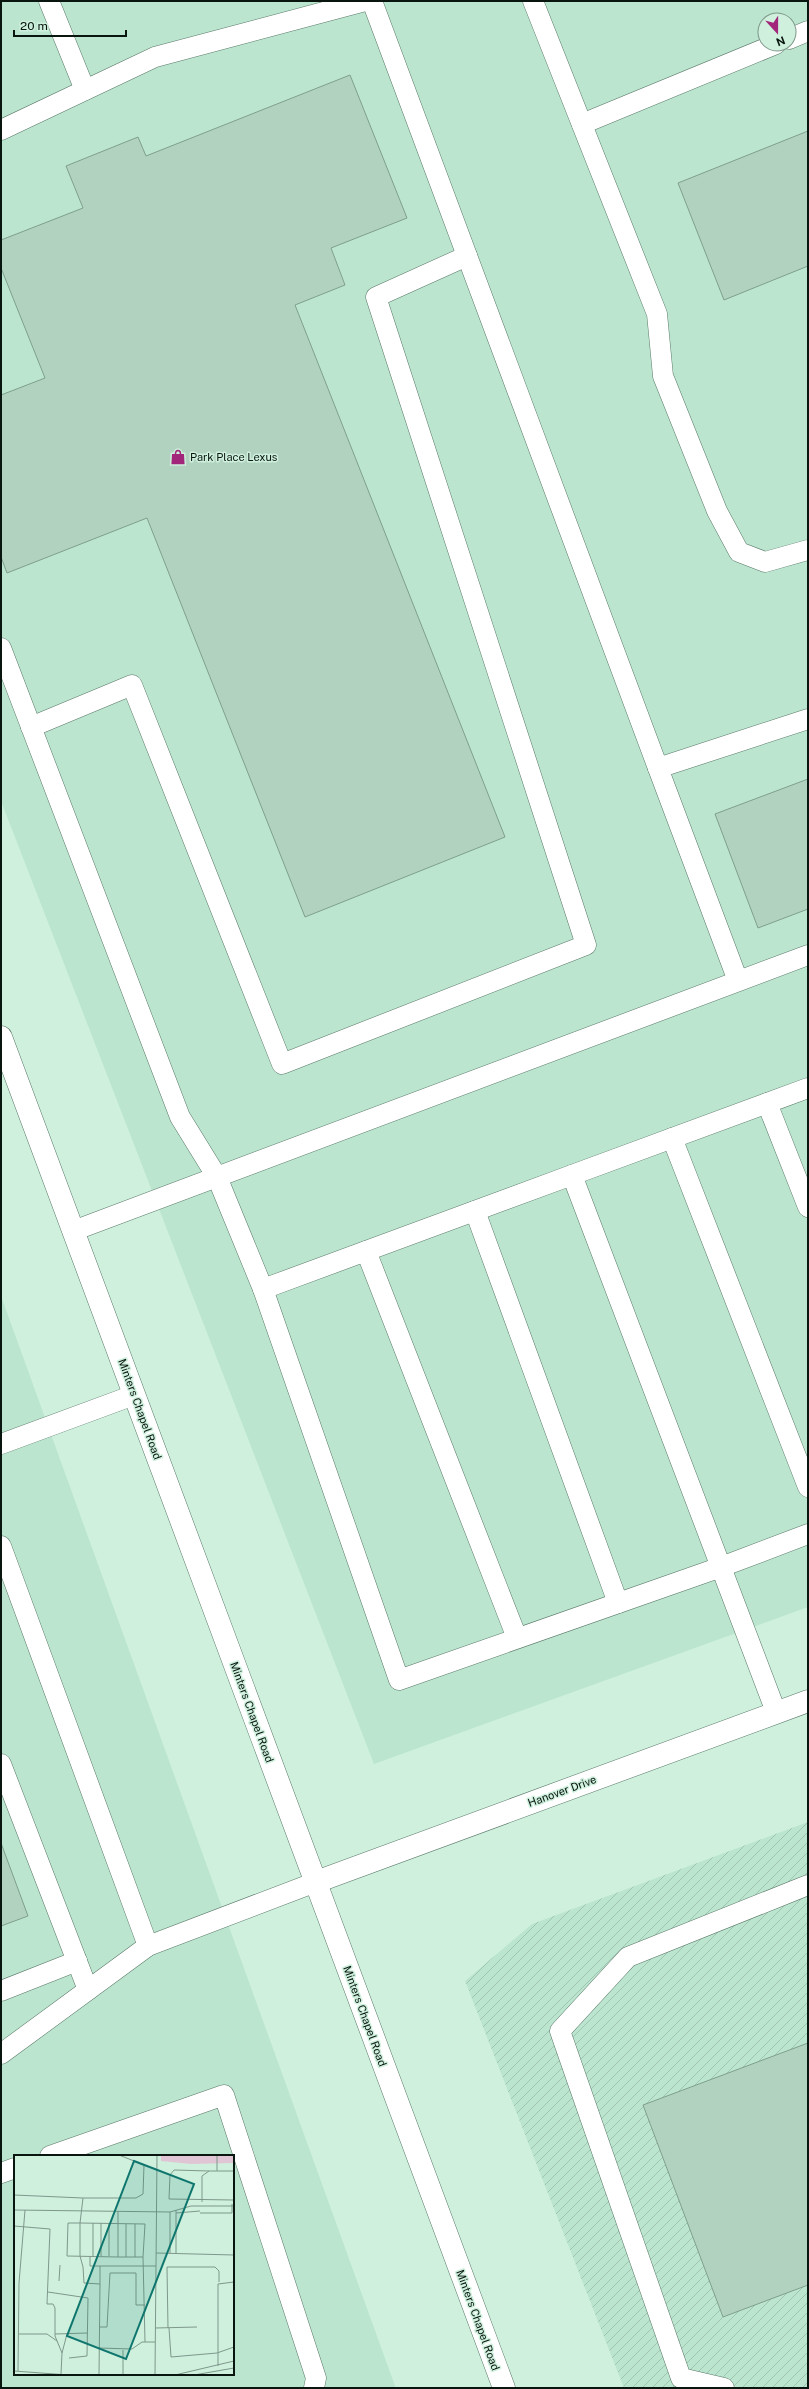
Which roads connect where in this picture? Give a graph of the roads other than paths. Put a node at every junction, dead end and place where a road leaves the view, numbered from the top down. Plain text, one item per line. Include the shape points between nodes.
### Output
1 (49, 1) edge
2 (365, 1) edge
3 (372, 1) edge
4 (534, 1) edge
5 (808, 31) edge
6 (797, 36) edge
7 (757, 52) edge
8 (84, 90) junction
9 (582, 124) junction
10 (1, 130) edge
11 (467, 256) junction
12 (808, 550) edge
13 (1, 648) edge
14 (808, 719) edge
15 (31, 727) junction
16 (658, 768) junction
17 (808, 955) edge
18 (738, 981) junction
19 (1, 1037) edge
20 (808, 1088) edge
21 (767, 1103) junction
22 (672, 1138) junction
23 (572, 1175) junction
24 (217, 1177) junction
25 (808, 1207) edge
26 (475, 1211) junction
27 (73, 1231) junction
28 (366, 1251) junction
29 (263, 1290) junction
30 (134, 1395) junction
31 (1, 1444) edge
32 (808, 1488) edge
33 (808, 1534) edge
34 (1, 1546) edge
35 (721, 1567) junction
36 (618, 1603) junction
37 (517, 1638) junction
38 (808, 1700) edge
39 (776, 1712) junction
40 (1, 1764) edge
41 (316, 1882) junction
42 (808, 1885) edge
43 (148, 1946) junction
44 (77, 1961) junction
45 (88, 1990) junction
46 (1, 1991) edge
47 (1, 2054) edge
48 (53, 2155) edge
49 (14, 2168) edge
50 (1, 2173) edge
51 (314, 2388) edge
52 (504, 2388) edge
53 (724, 2388) edge

1 - 8 lane
2 - 8 lane via 155,57
3 - 11 lane
4 - 9 lane
5 - 6 lane
7 - 9 lane
8 - 10 lane
9 - 12 lane via 657,314 662,376 717,511 739,552 765,562
11 - 15 lane via 376,297 586,945 282,1064 132,685
11 - 16 lane
13 - 15 lane
14 - 16 lane
15 - 24 lane via 180,1117
16 - 18 lane
17 - 18 lane
18 - 24 lane
19 - 27 street, Minters Chapel Road
20 - 21 lane
21 - 22 lane
21 - 25 lane
22 - 23 lane
22 - 32 lane
23 - 26 lane
23 - 35 lane
24 - 27 lane
24 - 29 lane
26 - 28 lane
26 - 36 lane
27 - 30 street, Minters Chapel Road
28 - 29 lane
28 - 37 lane
29 - 37 lane via 399,1680
30 - 31 lane
30 - 41 street, Minters Chapel Road
33 - 35 lane
34 - 43 lane
35 - 36 lane
35 - 39 lane
36 - 37 lane
38 - 39 street, Hanover Drive
39 - 41 street, Hanover Drive
40 - 44 lane
41 - 43 lane
41 - 52 street, Minters Chapel Road
42 - 53 lane via 628,1956 560,2030 681,2378
43 - 45 lane
44 - 45 lane
44 - 46 lane
45 - 47 lane
48 - 51 lane via 224,2095 316,2378
49 - 50 lane

